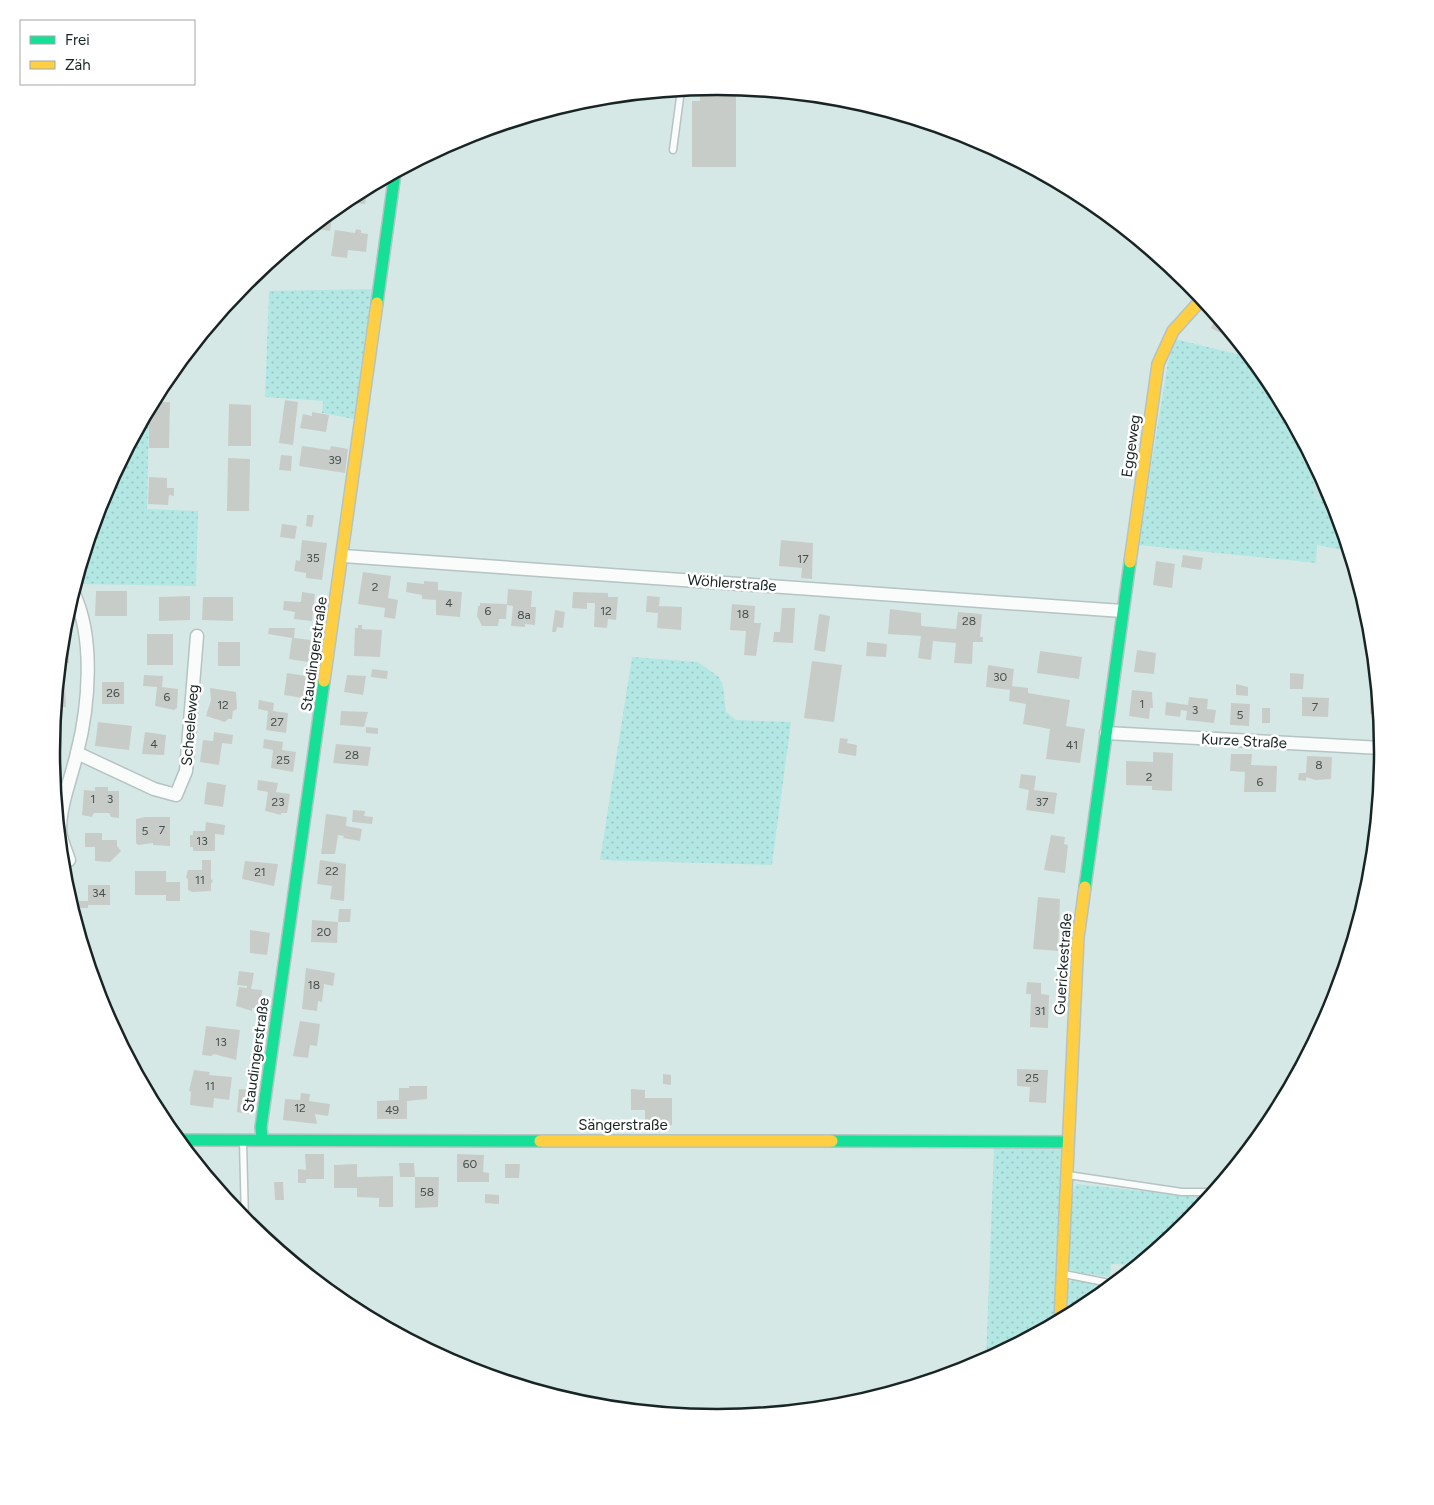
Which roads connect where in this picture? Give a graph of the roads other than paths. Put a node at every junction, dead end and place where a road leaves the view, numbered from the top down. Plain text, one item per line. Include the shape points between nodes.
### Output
1 (680, 97) edge
2 (673, 150) dead end
3 (394, 181) edge
4 (1197, 304) edge
5 (343, 556) junction
6 (77, 605) edge
7 (1122, 611) junction
8 (198, 636) dead end
9 (1106, 733) junction
10 (1374, 748) edge
11 (77, 753) junction
12 (63, 810) edge
13 (187, 1140) edge
14 (262, 1140) junction
15 (243, 1141) junction
16 (1068, 1142) junction
17 (1067, 1175) junction
18 (1205, 1192) edge
19 (245, 1209) edge
20 (1062, 1274) junction
21 (1105, 1282) edge
22 (1060, 1312) edge

1 - 2 lane
3 - 5 street, Staudingerstraße
4 - 7 street, Eggeweg via 1173,331 1158,364
5 - 7 street, Wöhlerstraße
5 - 14 street, Staudingerstraße via 261,1127
6 - 11 street via 85,632 87,694
7 - 9 street, Guerickestraße
8 - 11 street, Scheeleweg via 186,771 176,795 154,789
9 - 10 street, Kurze Straße
9 - 16 street, Guerickestraße via 1078,938
11 - 12 street
13 - 15 street, Sängerstraße
14 - 15 street, Sängerstraße
14 - 16 street, Sängerstraße
15 - 19 lane
16 - 17 street, Guerickestraße
17 - 18 lane via 1182,1192
17 - 20 street, Guerickestraße
20 - 21 lane
20 - 22 street, Guerickestraße

